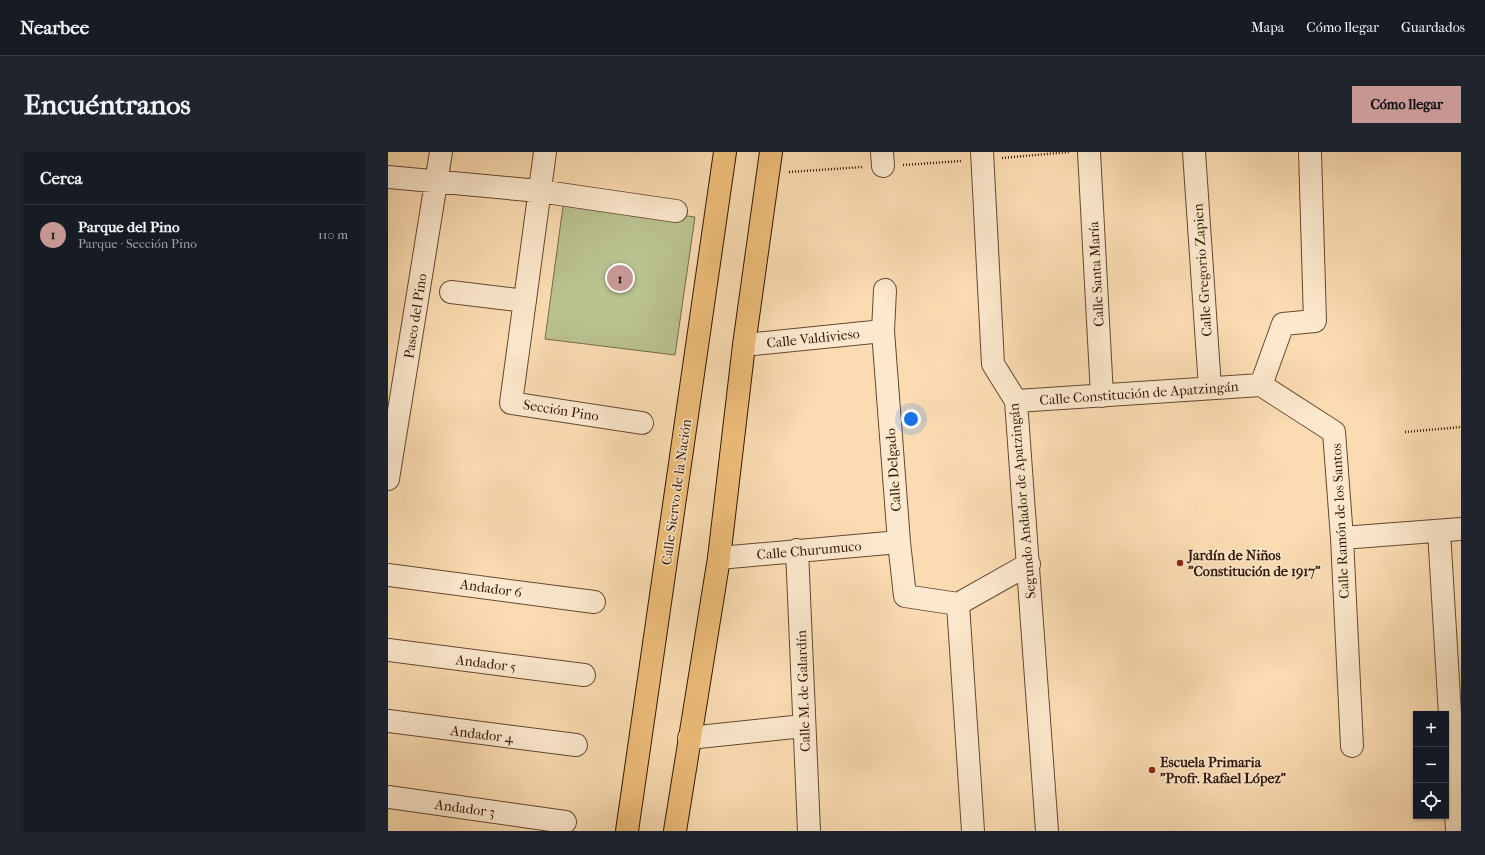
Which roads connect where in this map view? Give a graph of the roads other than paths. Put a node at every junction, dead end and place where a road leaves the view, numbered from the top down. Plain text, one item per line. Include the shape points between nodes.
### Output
1 (441, 152) edge
2 (544, 152) edge
3 (725, 152) edge
4 (771, 152) edge
5 (1089, 152) edge
6 (1194, 152) edge
7 (1310, 152) edge
8 (982, 156) edge
9 (388, 177) edge
10 (437, 181) junction
11 (539, 191) junction
12 (676, 212) dead end
13 (885, 290) dead end
14 (451, 292) dead end
15 (524, 301) junction
16 (883, 331) junction
17 (744, 345) junction
18 (1261, 385) junction
19 (1210, 388) junction
20 (1102, 396) junction
21 (1016, 401) junction
22 (642, 423) dead end
23 (388, 479) edge
24 (1461, 529) edge
25 (1439, 531) junction
26 (1342, 538) junction
27 (899, 542) junction
28 (797, 550) junction
29 (719, 558) junction
30 (1029, 564) junction
31 (388, 574) edge
32 (594, 602) dead end
33 (958, 604) junction
34 (388, 650) edge
35 (584, 675) dead end
36 (388, 721) edge
37 (804, 726) junction
38 (689, 738) junction
39 (576, 745) dead end
40 (1352, 746) dead end
41 (388, 797) edge
42 (565, 822) dead end
43 (627, 831) edge
44 (675, 831) edge
45 (809, 831) edge
46 (973, 831) edge
47 (1047, 831) edge
48 (1458, 831) edge

1 - 10 street, Paseo del Pino
2 - 11 street, Sección Pino
3 - 43 main road, Calle Siervo de la Nación
4 - 17 main road
5 - 20 street, Calle Santa María
6 - 19 street, Calle Gregorio Zapien
7 - 18 street via 1315,321 1283,324
8 - 21 street, Segundo Andador de Apatzingán via 993,364
9 - 10 street
10 - 11 street
10 - 23 street, Paseo del Pino
11 - 12 street
11 - 15 street, Sección Pino
13 - 16 street, Calle Delgado
14 - 15 street
15 - 22 street, Sección Pino via 511,403
16 - 17 street, Calle Valdivieso
16 - 27 street, Calle Delgado
17 - 29 main road
18 - 19 street, Calle Constitución de Apatzingán
18 - 26 street, Calle Ramón de los Santos via 1334,432
19 - 20 street, Calle Constitución de Apatzingán
20 - 21 street, Calle Constitución de Apatzingán
21 - 30 street, Segundo Andador de Apatzingán
24 - 25 street
25 - 26 street
25 - 48 street
26 - 40 street, Calle Ramón de los Santos
27 - 28 street, Calle Churumuco
27 - 33 street, Calle Delgado via 905,596
28 - 29 street, Calle Churumuco
28 - 37 street, Calle M. de Galardín
29 - 38 main road
30 - 33 street
30 - 47 street, Segundo Andador de Apatzingán
31 - 32 street, Andador 6
33 - 46 street
34 - 35 street, Andador 5
36 - 39 street, Andador 4
37 - 38 street
37 - 45 street, Calle M. de Galardín
38 - 44 main road
41 - 42 street, Andador 3

